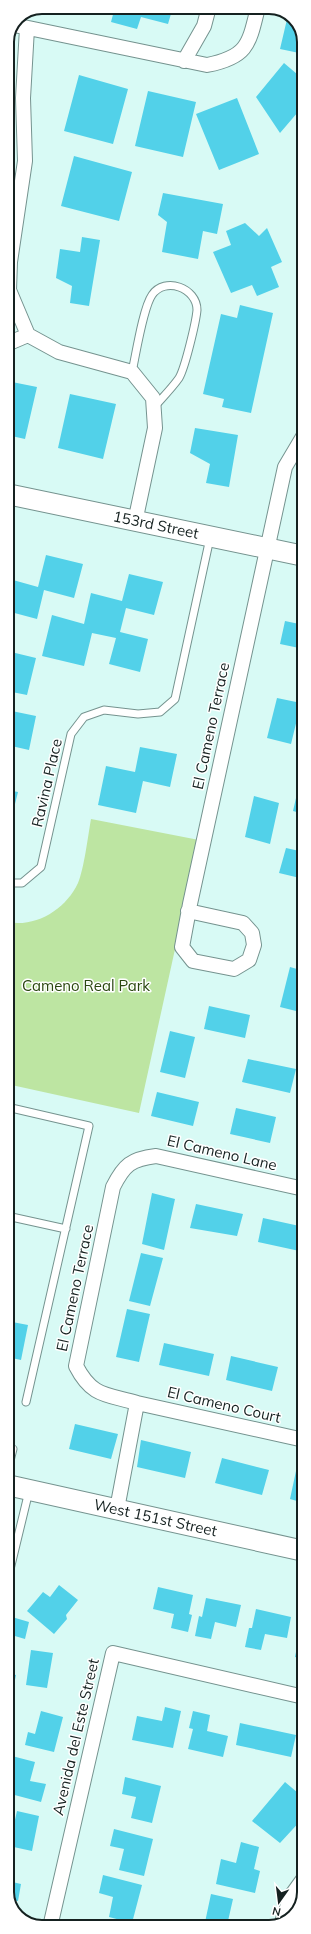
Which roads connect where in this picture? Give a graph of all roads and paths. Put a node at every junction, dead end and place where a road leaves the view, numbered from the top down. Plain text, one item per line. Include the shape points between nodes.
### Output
1 (207, 14) edge
2 (256, 14) edge
3 (21, 27) edge
4 (184, 62) junction
5 (14, 235) edge
6 (14, 304) edge
7 (28, 335) junction
8 (14, 341) edge
9 (132, 372) junction
10 (154, 408) junction
11 (297, 447) edge
12 (14, 496) edge
13 (135, 522) junction
14 (210, 537) junction
15 (267, 548) junction
16 (297, 554) edge
17 (14, 883) edge
18 (188, 911) junction
19 (14, 1109) edge
20 (156, 1156) joint
21 (297, 1187) edge
22 (14, 1218) edge
23 (66, 1229) junction
24 (26, 1402) dead end
25 (137, 1402) junction
26 (297, 1438) edge
27 (14, 1486) edge
28 (30, 1490) junction
29 (117, 1509) junction
30 (297, 1549) edge
31 (14, 1554) edge
32 (297, 1695) edge
33 (297, 1888) edge
34 (284, 1915) edge
35 (52, 1920) edge

1 - 4 street via 204,26
2 - 4 street via 251,37 241,53 225,62 208,65
3 - 4 street
3 - 5 street via 25,161
6 - 7 street
7 - 8 street
7 - 9 street via 59,352
9 - 10 street via 153,398
9 - 10 lane via 147,305 153,294 164,286 178,286 192,296 197,309 185,365 179,378
10 - 13 street via 155,428
11 - 15 street, El Cameno Terrace via 285,467
12 - 13 street, 153rd Street
13 - 14 street, 153rd Street
14 - 15 street, 153rd Street
14 - 17 lane, Ravina Place via 175,699 160,712 138,714 104,710 84,717 71,734 41,867 22,884
15 - 16 street, 153rd Street
15 - 18 street, El Cameno Terrace
18 - 18 street, El Cameno Terrace via 243,923 252,933 254,945 249,960 234,969 193,961 182,947
19 - 23 lane via 89,1126
20 - 21 street, El Cameno Lane
20 - 25 street, El Cameno Terrace via 143,1157 121,1170 113,1187 76,1366 84,1381 97,1392
22 - 23 lane
23 - 24 lane
25 - 26 street, El Cameno Court
25 - 29 street
27 - 28 street, West 151st Street
28 - 29 street, West 151st Street
28 - 31 lane
29 - 30 street, West 151st Street
32 - 35 street, Avenida del Este Street via 113,1653
33 - 34 street

